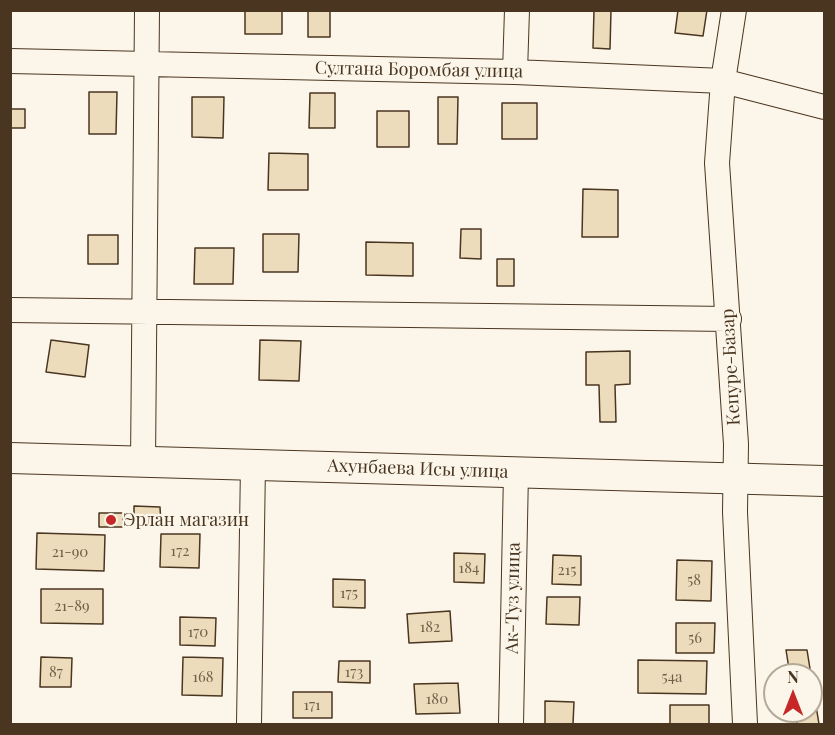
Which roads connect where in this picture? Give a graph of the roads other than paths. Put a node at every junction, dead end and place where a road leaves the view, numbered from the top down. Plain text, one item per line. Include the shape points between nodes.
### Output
1 (147, 10) edge
2 (517, 10) edge
3 (734, 10) edge
4 (10, 61) edge
5 (145, 64) junction
6 (515, 72) junction
7 (723, 81) junction
8 (825, 107) edge
9 (10, 310) edge
10 (143, 312) junction
11 (729, 319) junction
12 (10, 458) edge
13 (143, 462) junction
14 (253, 464) junction
15 (516, 472) junction
16 (736, 477) junction
17 (825, 482) edge
18 (249, 724) edge
19 (511, 724) edge
20 (745, 724) edge

1 - 5 street
2 - 6 street
3 - 7 street, Кепуре-Базар
4 - 5 street, Султана Боромбая улица
5 - 6 street, Султана Боромбая улица
5 - 10 street
6 - 7 street, Султана Боромбая улица
7 - 8 street, Султана Боромбая улица
7 - 11 street, Кепуре-Базар via 717,163
9 - 10 street
10 - 11 street
10 - 13 street
11 - 16 street, Кепуре-Базар
12 - 13 main road, Ахунбаева Исы улица
13 - 14 main road, Ахунбаева Исы улица
14 - 15 main road, Ахунбаева Исы улица
14 - 18 street
15 - 16 main road, Ахунбаева Исы улица
15 - 19 street, Ак-Туз улица
16 - 17 main road, Ахунбаева Исы улица
16 - 20 street, Кепуре-Базар

